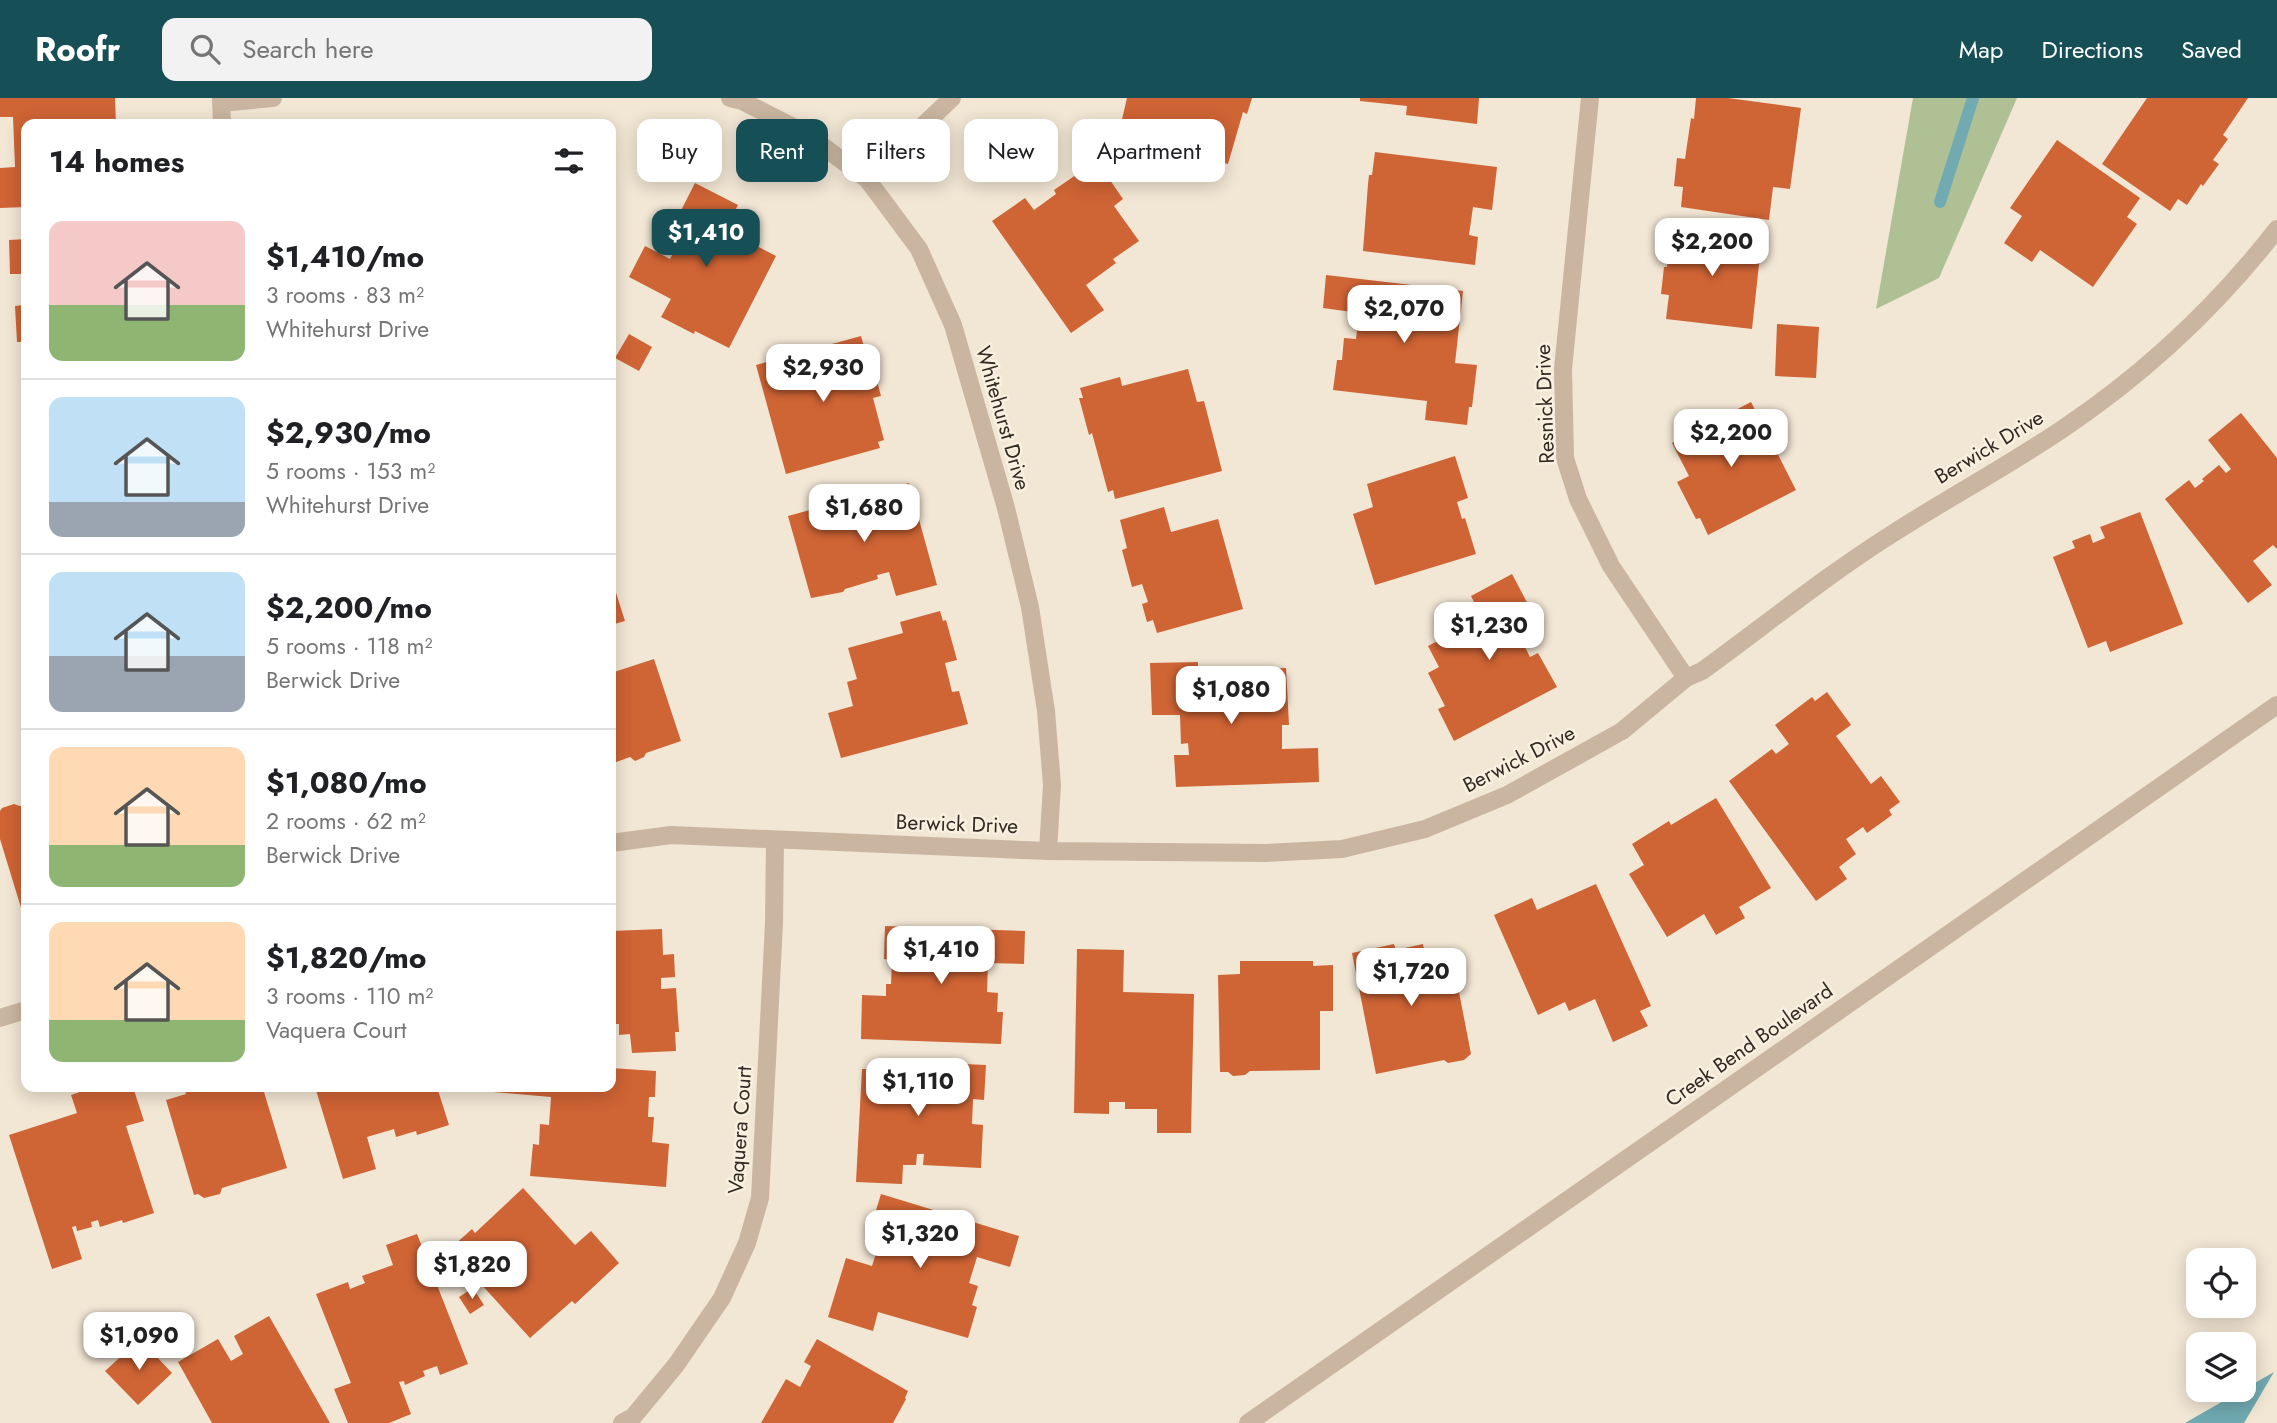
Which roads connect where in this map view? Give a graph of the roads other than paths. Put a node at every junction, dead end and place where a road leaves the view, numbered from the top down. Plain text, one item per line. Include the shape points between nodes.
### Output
1 (273, 98) edge
2 (730, 98) edge
3 (951, 98) edge
4 (1590, 98) edge
5 (221, 100) edge
6 (222, 119) edge
7 (929, 119) edge
8 (842, 160) edge
9 (869, 182) edge
10 (2277, 229) edge
11 (1686, 678) junction
12 (2277, 705) edge
13 (775, 840) junction
14 (616, 842) edge
15 (1048, 850) junction
16 (21, 1012) edge
17 (0, 1018) edge
18 (622, 1423) edge
19 (1248, 1423) edge

1 - 5 street
2 - 8 street, Whitehurst Drive via 805,133
3 - 7 street
4 - 11 street, Resnick Drive via 1563,369 1565,458 1578,499 1611,566
5 - 6 street
9 - 15 street, Whitehurst Drive via 919,249 953,325 1006,508 1030,607 1046,711 1052,785
10 - 11 street, Berwick Drive via 2226,289 2121,386 2064,429 1890,535
11 - 15 street, Berwick Drive via 1622,731 1507,795 1424,829 1342,849 1279,853
12 - 19 street, Creek Bend Boulevard
13 - 14 street, Berwick Drive via 671,835
13 - 15 street, Berwick Drive
13 - 18 street, Vaquera Court via 760,1198 747,1243 722,1298 676,1365 633,1417
16 - 17 street

